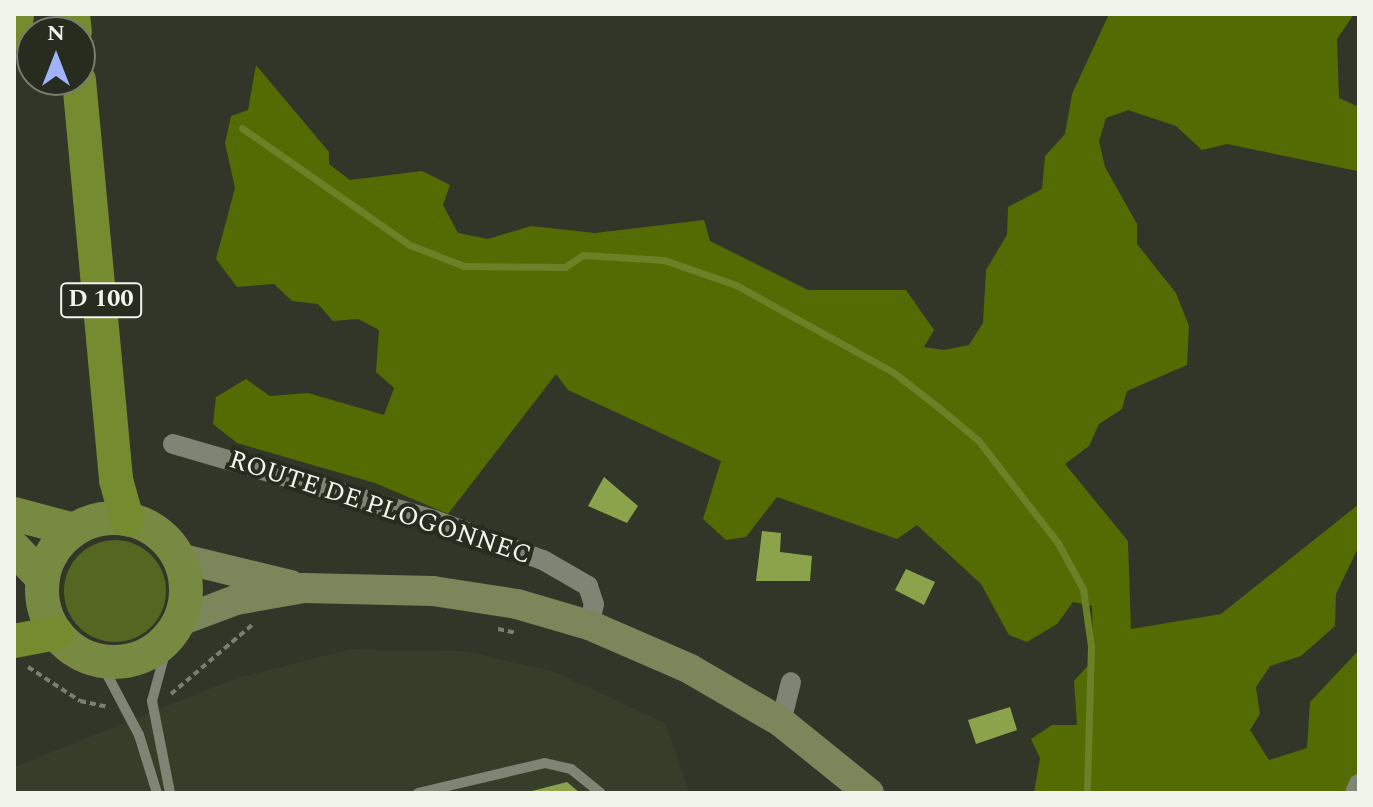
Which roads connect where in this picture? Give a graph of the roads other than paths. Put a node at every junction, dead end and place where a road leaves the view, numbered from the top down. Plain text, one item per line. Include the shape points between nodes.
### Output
1 (17, 14) edge
2 (14, 34) edge
3 (80, 96) edge
4 (173, 444) dead end
5 (14, 514) edge
6 (127, 519) junction
7 (74, 530) junction
8 (14, 548) edge
9 (179, 558) junction
10 (43, 579) junction
11 (304, 588) junction
12 (589, 625) junction
13 (174, 630) junction
14 (56, 633) junction
15 (18, 649) edge
16 (100, 661) junction
17 (791, 682) dead end
18 (781, 722) junction
19 (1359, 784) edge
20 (157, 793) edge
21 (170, 793) edge
22 (418, 793) edge
23 (601, 793) edge
24 (869, 793) edge
25 (1355, 793) edge

1 - 2 highway
3 - 6 highway, D 100 via 116,480
4 - 12 street, ROUTE DE PLOGONNEC via 394,507 543,560 588,586 594,604
5 - 7 main road
6 - 7 main road
6 - 9 main road via 150,527
7 - 10 main road
8 - 10 main road
9 - 11 main road, ROUTE DE PLOGONNEC
9 - 13 main road via 186,600
10 - 14 main road
11 - 12 main road, ROUTE DE PLOGONNEC via 469,595
11 - 13 main road, ROUTE DE PLOGONNEC via 236,600
12 - 18 main road, ROUTE DE PLOGONNEC via 690,669
13 - 16 main road via 137,659
13 - 21 lane via 152,701
14 - 15 highway
14 - 16 main road
16 - 20 lane via 126,707
17 - 18 street
18 - 24 main road, ROUTE DE PLOGONNEC
19 - 25 street
22 - 23 lane via 545,763 571,769

